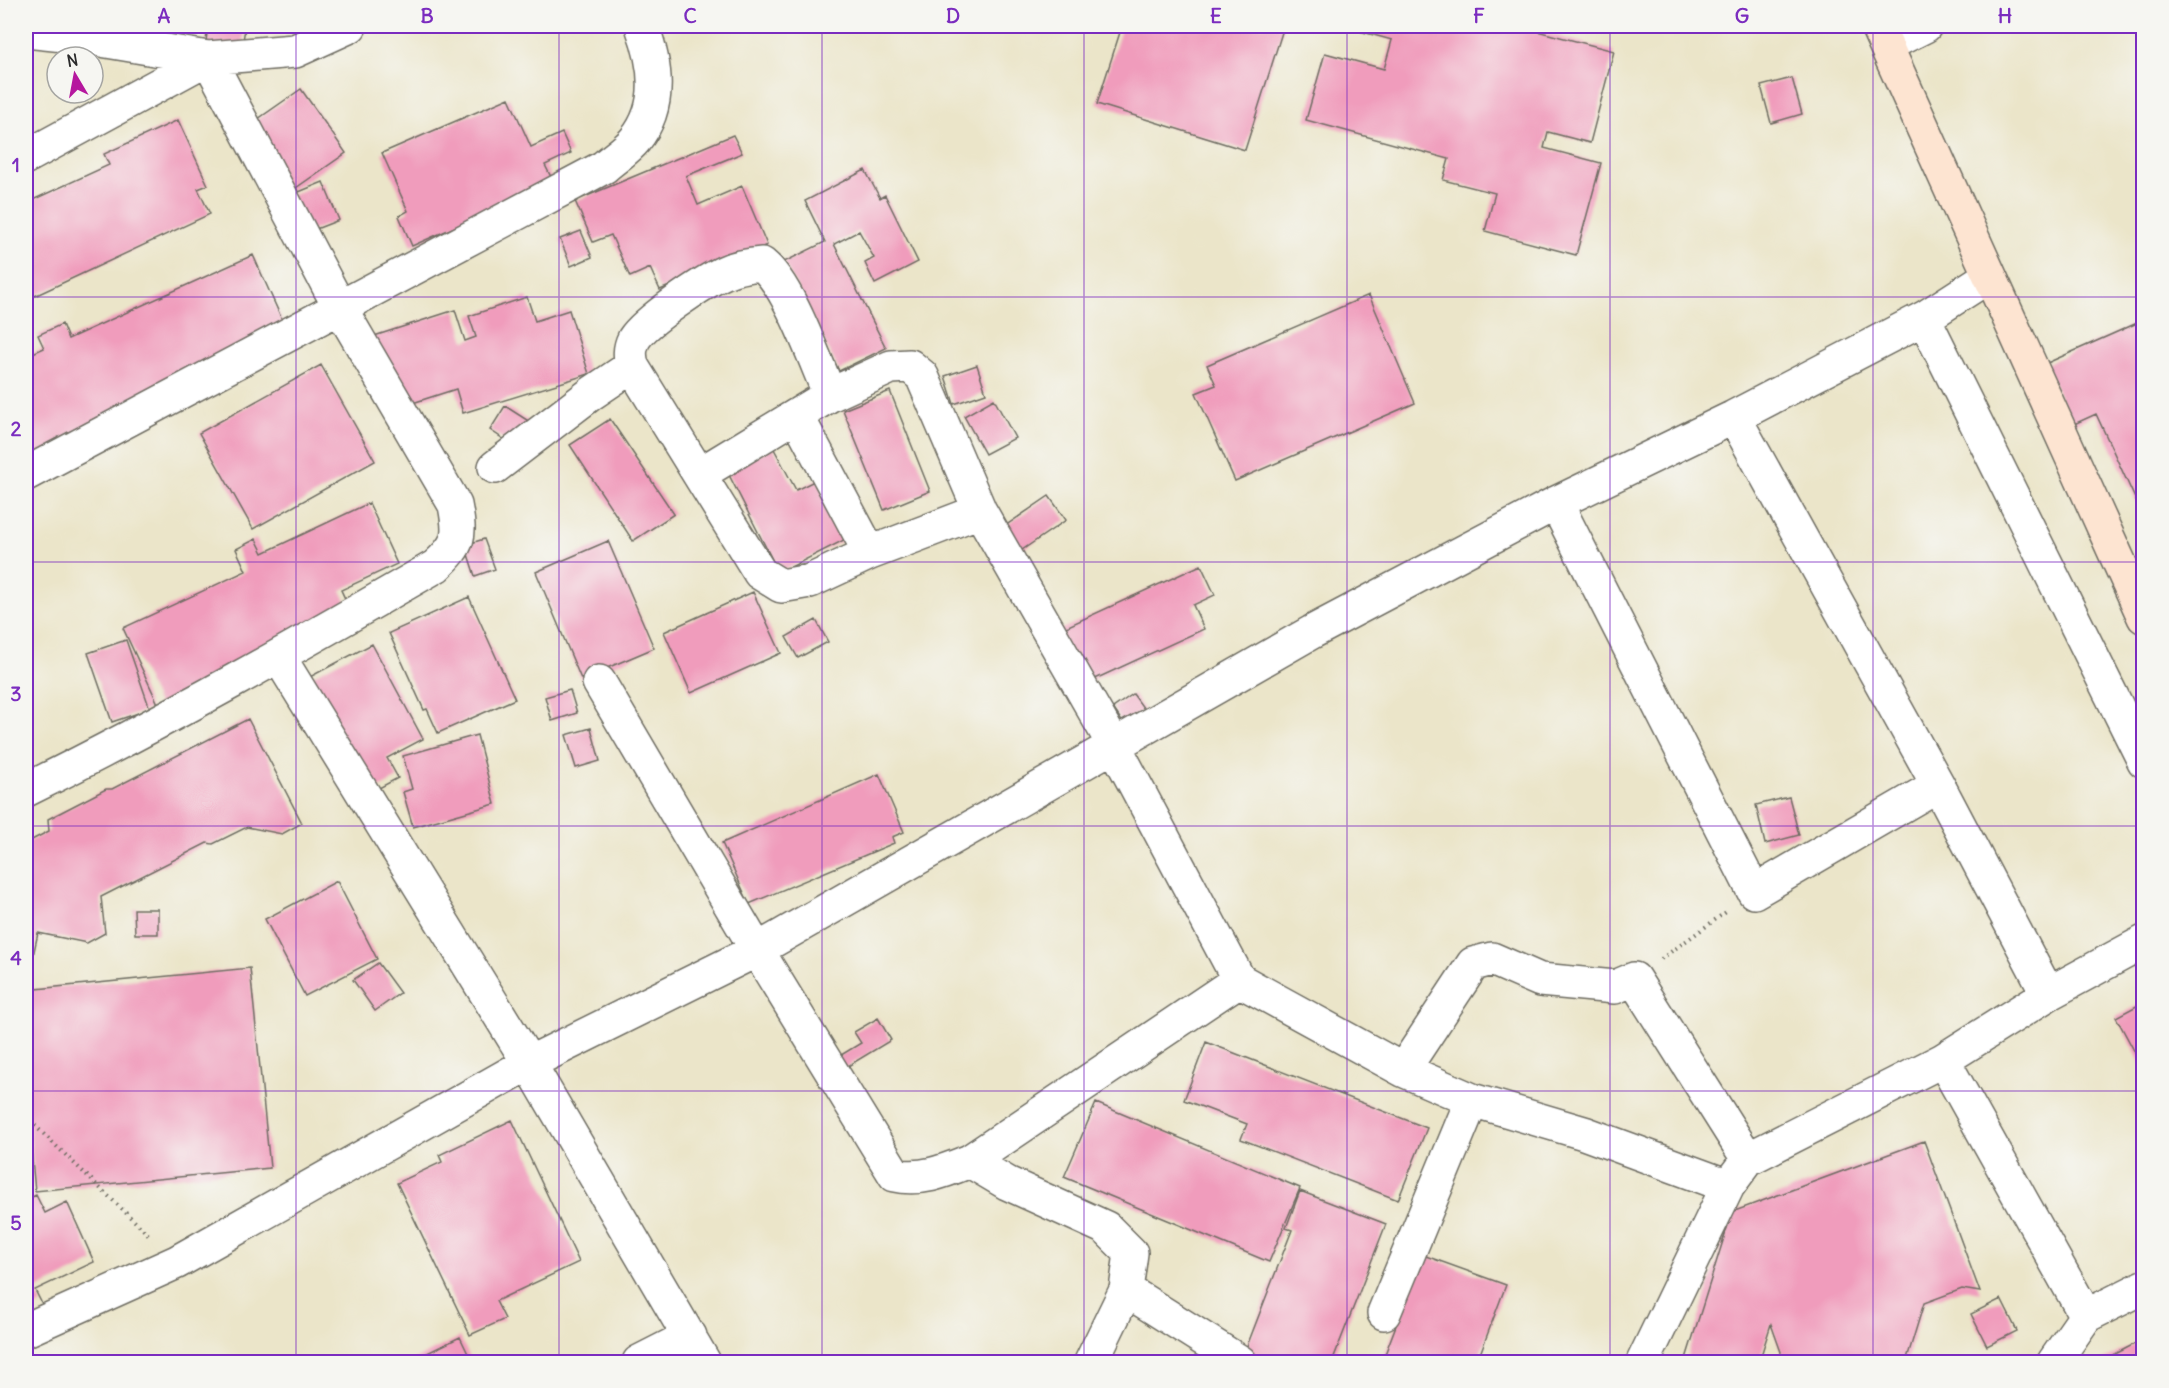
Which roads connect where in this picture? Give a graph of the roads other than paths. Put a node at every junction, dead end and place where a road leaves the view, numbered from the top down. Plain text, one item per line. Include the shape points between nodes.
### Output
1 (351, 26) edge
2 (642, 26) edge
3 (1925, 26) edge
4 (26, 30) edge
5 (1882, 35) edge
6 (208, 58) junction
7 (26, 157) edge
8 (1989, 276) junction
9 (339, 306) junction
10 (1924, 318) junction
11 (632, 366) junction
12 (830, 395) junction
13 (797, 416) junction
14 (1734, 417) junction
15 (495, 467) dead end
16 (26, 474) edge
17 (700, 474) junction
18 (1556, 503) junction
19 (980, 511) junction
20 (870, 553) junction
21 (2144, 617) edge
22 (279, 657) junction
23 (599, 682) dead end
24 (1115, 747) junction
25 (2144, 761) edge
26 (1938, 785) junction
27 (26, 790) edge
28 (2144, 942) edge
29 (757, 950) junction
30 (1239, 980) junction
31 (2048, 994) junction
32 (1943, 1060) junction
33 (529, 1063) junction
34 (1403, 1070) junction
35 (1472, 1100) junction
36 (1748, 1159) junction
37 (970, 1161) junction
38 (1728, 1186) junction
39 (2144, 1287) edge
40 (1126, 1290) junction
41 (1384, 1313) dead end
42 (2086, 1316) junction
43 (26, 1330) edge
44 (697, 1349) edge
45 (639, 1362) edge
46 (1091, 1362) edge
47 (1240, 1362) edge
48 (1643, 1362) edge
49 (2054, 1362) edge

1 - 6 street via 295,51
2 - 9 street via 656,72 653,103 636,139 604,167
3 - 5 street
4 - 6 street
5 - 8 main road
6 - 7 street
6 - 9 street
8 - 10 street
8 - 21 main road
9 - 16 street
9 - 22 street via 455,505 460,530 454,549 436,566
10 - 14 street
10 - 25 street
11 - 12 street via 629,351 635,337 653,321 696,288 725,272 762,264 771,271 792,308
11 - 15 street
11 - 17 street
12 - 13 street
12 - 19 street via 891,367 910,366 922,376
13 - 17 street
13 - 20 street
14 - 18 street
14 - 26 street
17 - 20 street via 760,573 781,586 810,581
18 - 24 street via 1312,632
18 - 26 street via 1754,892
19 - 20 street
19 - 24 street
22 - 27 street
22 - 33 street
23 - 29 street
24 - 29 street
24 - 30 street
26 - 31 street
28 - 31 street
29 - 33 street
29 - 37 street via 894,1175 920,1177
30 - 34 street
30 - 37 street
31 - 32 street
32 - 36 street
32 - 42 street
33 - 43 street via 177,1262
33 - 44 street
34 - 35 street
34 - 36 street via 1473,964 1492,959 1540,980 1615,987 1634,979
35 - 38 street via 1584,1133
35 - 41 street
36 - 38 street
37 - 40 street via 1007,1183 1106,1228 1131,1253
38 - 48 street
39 - 42 street
40 - 46 street
40 - 47 street
42 - 49 street
44 - 45 street

